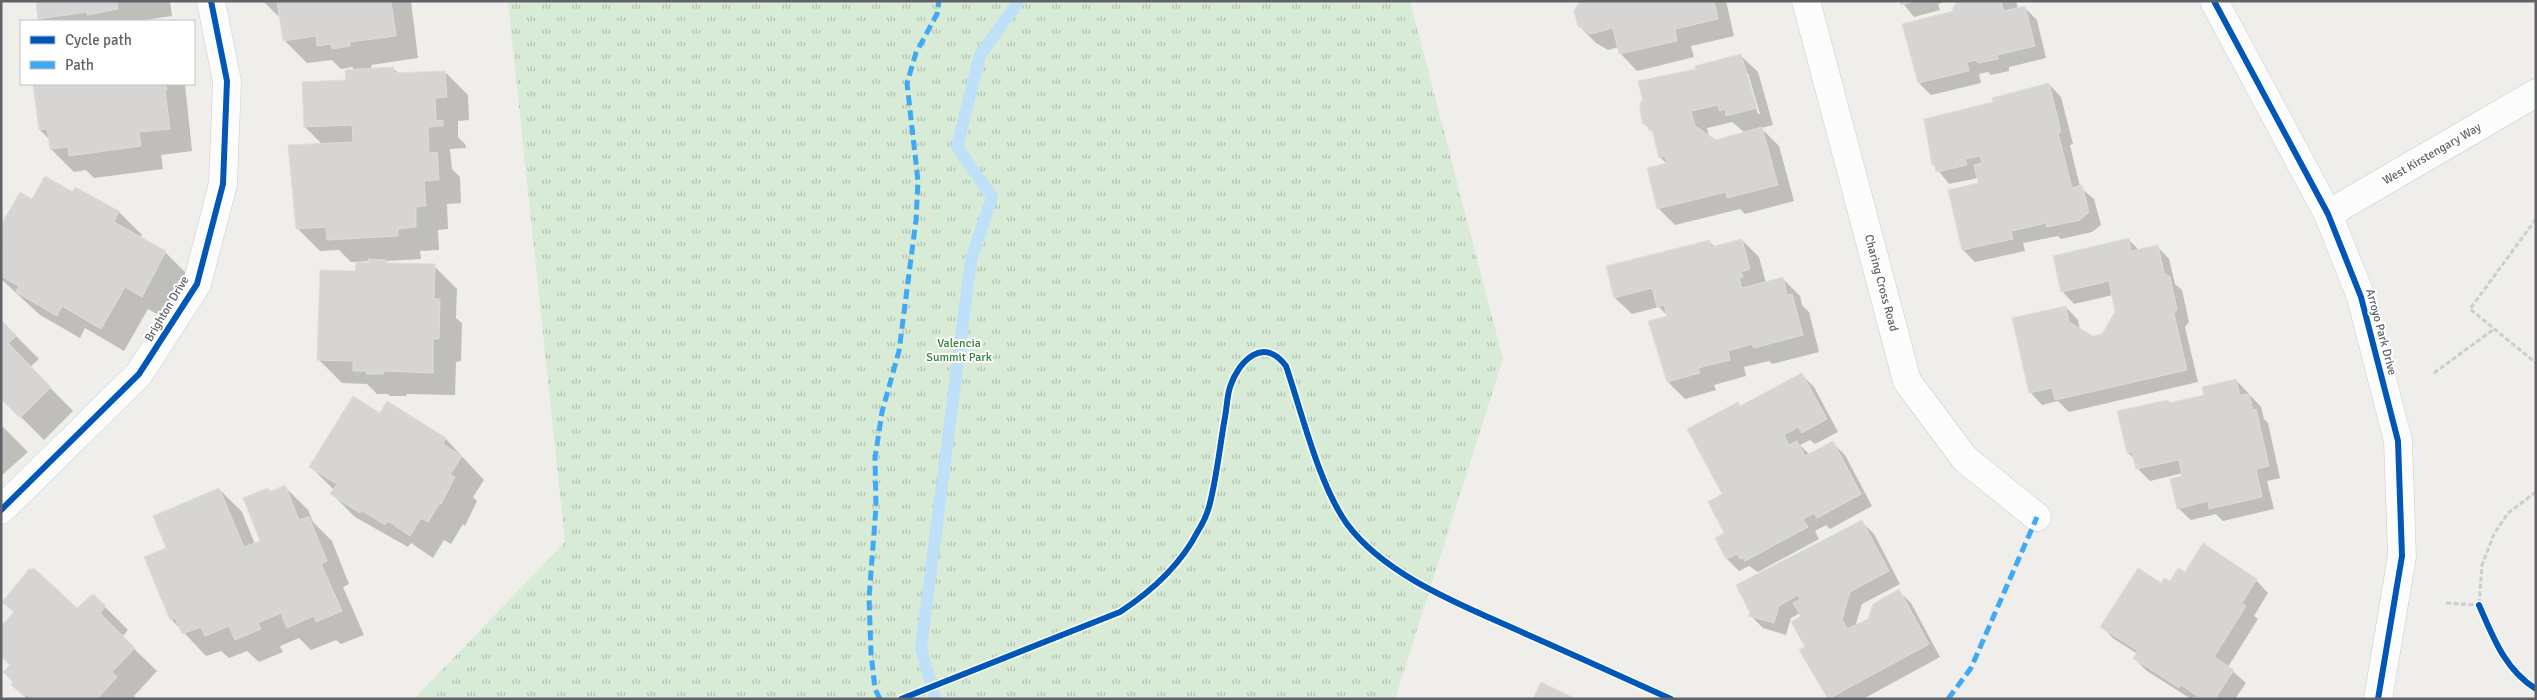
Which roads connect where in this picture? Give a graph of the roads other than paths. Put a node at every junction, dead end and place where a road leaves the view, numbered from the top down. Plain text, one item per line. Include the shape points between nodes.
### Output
1 (211, 1) edge
2 (1806, 1) edge
3 (2214, 1) edge
4 (2536, 93) edge
5 (2328, 214) junction
6 (1, 510) edge
7 (2037, 517) dead end
8 (2378, 699) edge

1 - 6 street, Brighton Drive via 227,81 223,184 197,284 139,374
2 - 7 street, Charing Cross Road via 1907,381 1965,459
3 - 5 street, Arroyo Park Drive
4 - 5 street, West Kirstengary Way
5 - 8 street, Arroyo Park Drive via 2361,297 2398,441 2402,556

